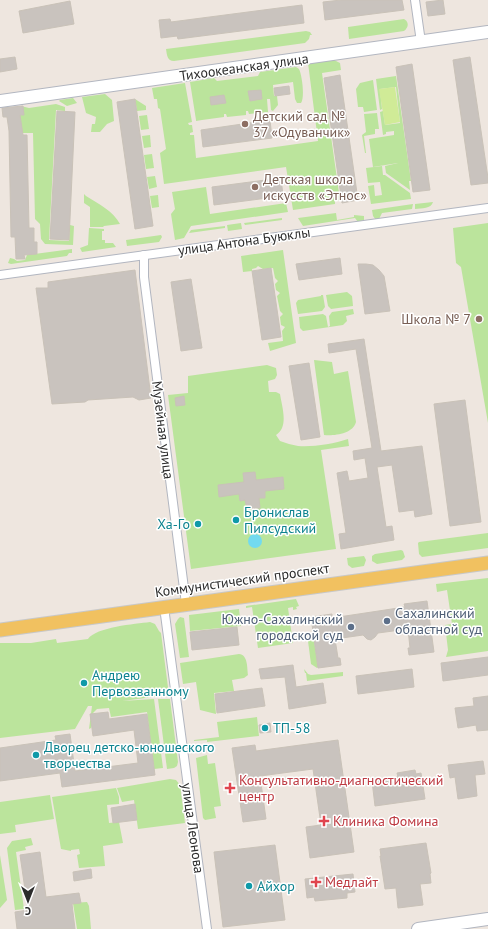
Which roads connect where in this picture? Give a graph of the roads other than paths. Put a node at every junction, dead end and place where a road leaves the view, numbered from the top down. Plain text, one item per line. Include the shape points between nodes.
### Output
1 (415, 0) edge
2 (488, 32) edge
3 (421, 42) junction
4 (0, 101) edge
5 (488, 208) edge
6 (144, 255) junction
7 (0, 275) edge
8 (488, 563) edge
9 (186, 604) junction
10 (164, 607) junction
11 (0, 630) edge
12 (488, 919) edge
13 (207, 929) edge
14 (418, 929) edge

1 - 3 street
2 - 3 street, Тихоокеанская улица
3 - 4 street, Тихоокеанская улица
5 - 6 street, улица Антона Буюклы
6 - 7 street, улица Антона Буюклы
6 - 9 street, Музейная улица via 145,284
8 - 9 main road, Коммунистический проспект
9 - 10 main road, Коммунистический проспект
10 - 11 main road, Коммунистический проспект
10 - 13 street, улица Леонова
12 - 14 street

